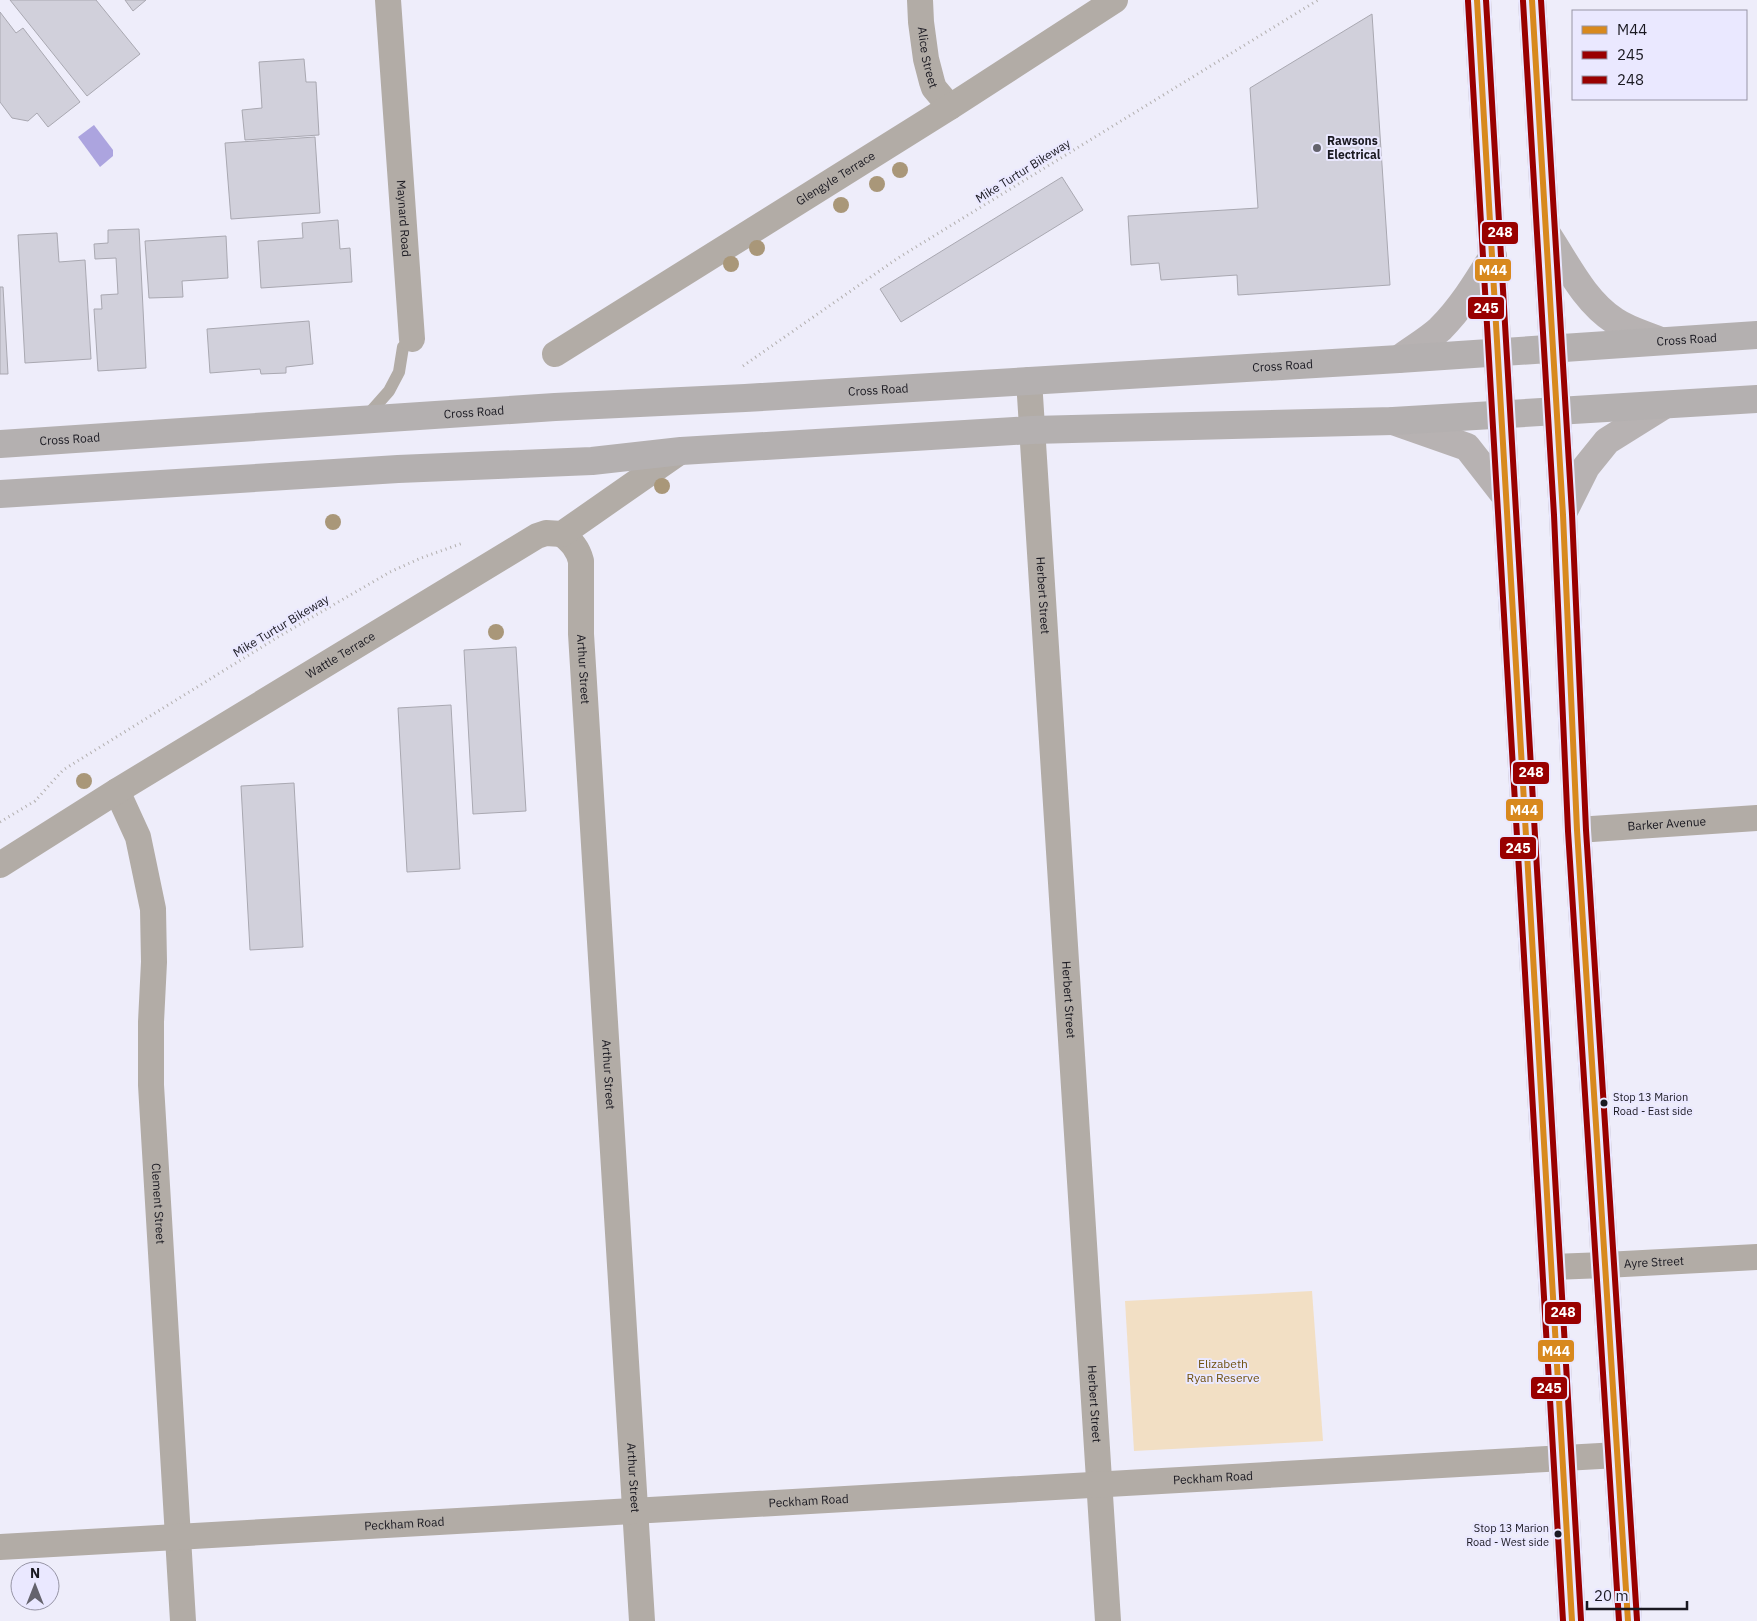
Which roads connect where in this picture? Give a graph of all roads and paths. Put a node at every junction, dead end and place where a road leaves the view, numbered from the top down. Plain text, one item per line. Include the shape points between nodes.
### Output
1 (388, 0) edge
2 (920, 0) edge
3 (1115, 0) edge
4 (1318, 0) edge
5 (1477, 0) edge
6 (1532, 0) edge
7 (950, 107) junction
8 (1546, 232) junction
9 (1493, 256) junction
10 (1757, 335) edge
11 (412, 339) joint
12 (1661, 341) junction
13 (1553, 348) junction
14 (1498, 352) junction
15 (555, 354) dead end
16 (1399, 359) junction
17 (743, 365) dead end
18 (1029, 380) junction
19 (1757, 399) edge
20 (1663, 406) junction
21 (1556, 412) junction
22 (1501, 414) junction
23 (362, 420) junction
24 (1393, 421) junction
25 (1032, 430) junction
26 (0, 444) edge
27 (681, 451) junction
28 (0, 494) edge
29 (1506, 497) junction
30 (1563, 515) junction
31 (562, 534) junction
32 (470, 540) dead end
33 (117, 791) junction
34 (1757, 818) edge
35 (0, 822) edge
36 (1577, 830) junction
37 (0, 865) edge
38 (1757, 1257) edge
39 (1605, 1266) junction
40 (1552, 1267) junction
41 (1618, 1455) junction
42 (1563, 1458) junction
43 (1100, 1484) junction
44 (635, 1510) junction
45 (177, 1536) junction
46 (0, 1547) edge
47 (182, 1621) edge
48 (642, 1621) edge
49 (1108, 1621) edge
50 (1572, 1621) edge
51 (1628, 1621) edge

1 - 11 street, Maynard Road
2 - 7 street, Alice Street via 926,59 932,82
3 - 7 street, Glengyle Terrace
4 - 17 path, Mike Turtur Bikeway via 898,258
5 - 9 main road
6 - 8 main road
7 - 15 street, Glengyle Terrace
8 - 12 main road via 1588,298 1616,322
8 - 13 main road
9 - 14 main road
9 - 16 main road via 1466,300 1439,330
10 - 12 highway, Cross Road
11 - 23 lane, Maynard Road via 403,347 399,372 389,391
12 - 13 highway, Cross Road
13 - 14 highway, Cross Road
13 - 21 main road
14 - 16 highway, Cross Road
14 - 22 main road
16 - 18 highway, Cross Road
18 - 23 highway, Cross Road
18 - 25 street, Herbert Street
19 - 20 highway
20 - 21 highway
20 - 30 main road via 1607,441 1586,467
21 - 22 highway
21 - 30 main road
22 - 24 highway
22 - 29 main road
23 - 26 highway, Cross Road
24 - 25 highway
24 - 29 main road via 1466,447
25 - 27 highway
25 - 43 street, Herbert Street
27 - 28 highway via 592,461
27 - 31 street
29 - 40 main road
30 - 36 main road
31 - 33 street, Wattle Terrace via 546,532 536,536
31 - 44 street, Arthur Street via 575,546 580,562 581,634
32 - 35 path, Mike Turtur Bikeway via 397,568 278,637 63,770 35,801
33 - 37 street, Wattle Terrace
33 - 45 street, Clement Street via 138,837 153,909 151,1085
34 - 36 street, Barker Avenue
36 - 39 main road
38 - 39 street, Ayre Street
39 - 40 street, Ayre Street
39 - 41 main road
40 - 42 main road
41 - 42 street, Peckham Road
41 - 51 main road
42 - 43 street, Peckham Road
42 - 50 main road
43 - 44 street, Peckham Road
43 - 49 street, Herbert Street
44 - 45 street, Peckham Road
44 - 48 street, Arthur Street
45 - 46 street, Peckham Road
45 - 47 street, Clement Street

